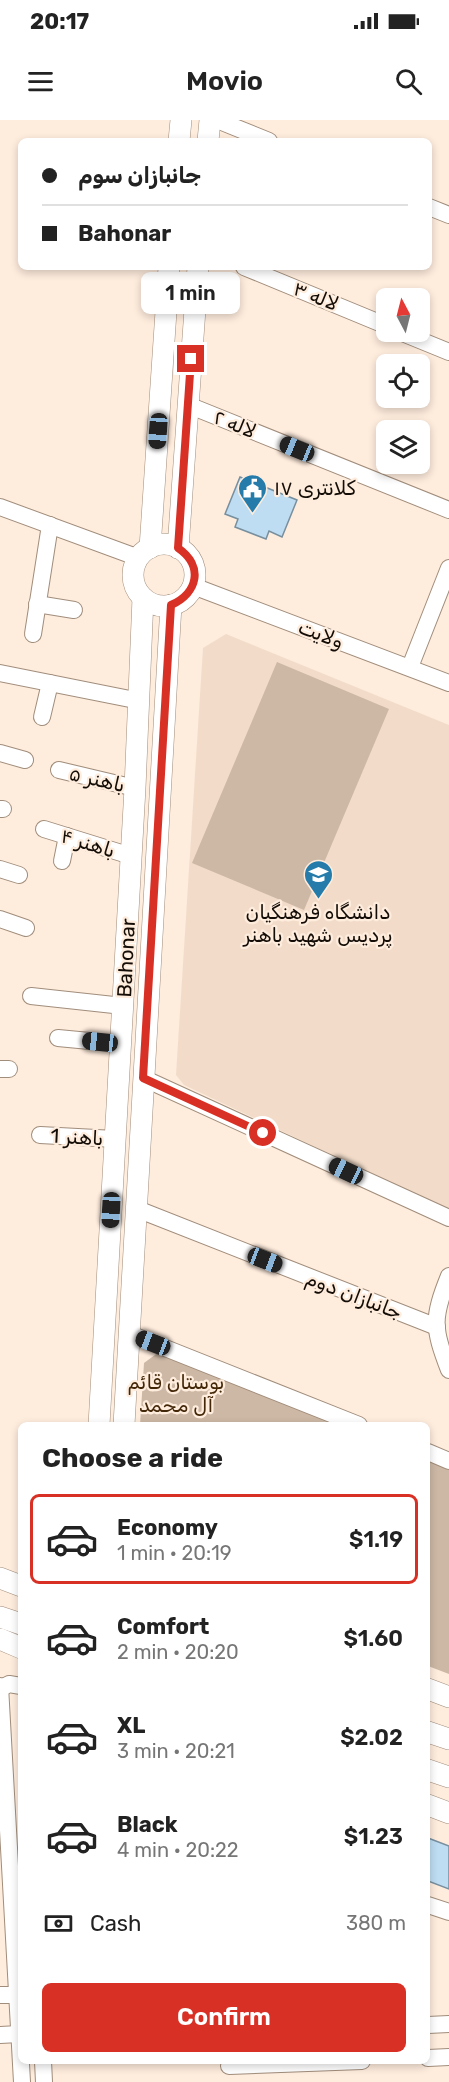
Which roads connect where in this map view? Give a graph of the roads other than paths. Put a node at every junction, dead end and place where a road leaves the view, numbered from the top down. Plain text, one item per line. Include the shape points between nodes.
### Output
1 (181, 120) edge
2 (210, 120) edge
3 (218, 120) edge
4 (179, 138) edge
5 (208, 138) edge
6 (262, 138) edge
7 (432, 208) edge
8 (449, 215) edge
9 (170, 270) edge
10 (198, 270) edge
11 (251, 270) edge
12 (376, 321) edge
13 (424, 342) edge
14 (449, 352) edge
15 (188, 405) junction
16 (0, 507) edge
17 (449, 510) edge
18 (50, 525) junction
19 (178, 548) junction
20 (144, 553) junction
21 (449, 568) edge
22 (193, 586) junction
23 (143, 598) junction
24 (37, 604) junction
25 (171, 605) junction
26 (74, 610) dead end
27 (33, 634) dead end
28 (410, 667) junction
29 (0, 673) edge
30 (50, 683) junction
31 (449, 683) edge
32 (140, 701) junction
33 (42, 717) dead end
34 (0, 753) edge
35 (25, 760) dead end
36 (59, 770) dead end
37 (135, 788) junction
38 (44, 829) dead end
39 (67, 836) junction
40 (131, 856) junction
41 (62, 861) dead end
42 (0, 869) edge
43 (19, 875) dead end
44 (0, 919) edge
45 (26, 928) dead end
46 (31, 996) dead end
47 (123, 1006) junction
48 (57, 1038) dead end
49 (121, 1044) junction
50 (143, 1078) junction
51 (40, 1135) dead end
52 (115, 1139) junction
53 (137, 1209) junction
54 (449, 1218) edge
55 (449, 1276) edge
56 (437, 1327) junction
57 (130, 1335) junction
58 (449, 1370) edge
59 (99, 1422) edge
60 (124, 1422) edge
61 (351, 1422) edge
62 (430, 1453) edge
63 (449, 1461) edge
64 (0, 1578) edge
65 (18, 1585) edge
66 (0, 1617) edge
67 (18, 1623) edge
68 (0, 1639) edge
69 (18, 1647) edge
70 (18, 1686) edge
71 (0, 1687) edge
72 (430, 1690) edge
73 (449, 1697) edge
74 (430, 1733) edge
75 (449, 1739) edge
76 (430, 1771) edge
77 (449, 1777) edge
78 (3, 1789) edge
79 (430, 1806) edge
80 (449, 1813) edge
81 (4, 1835) edge
82 (6, 1888) edge
83 (430, 1906) edge
84 (449, 1912) edge
85 (6, 1913) edge
86 (7, 1952) edge
87 (8, 1995) edge
88 (449, 2024) edge
89 (430, 2025) edge
90 (18, 2030) edge
91 (18, 2034) edge
92 (0, 2035) edge
93 (449, 2057) edge
94 (430, 2058) edge
95 (21, 2064) edge
96 (43, 2064) edge
97 (270, 2064) edge
98 (229, 2070) edge
99 (22, 2082) edge
100 (44, 2082) edge

1 - 4 main road
2 - 5 main road
3 - 6 street
7 - 8 street
9 - 20 main road
10 - 15 main road
11 - 12 street, لاله ۳
13 - 14 street
15 - 17 street, لاله ۲
15 - 19 main road
16 - 18 street
18 - 20 street
18 - 24 street
19 - 20 main road via 159,545
19 - 22 main road via 186,553 194,568
20 - 23 main road via 135,566 134,584
21 - 28 street
22 - 25 main road via 188,595
22 - 28 street, ولایت
23 - 25 main road via 161,606
23 - 32 main road, Bahonar
24 - 26 street
24 - 27 street
25 - 50 main road, Bahonar
28 - 31 street, ولایت
29 - 30 street
30 - 32 street
30 - 33 street
32 - 37 main road, Bahonar
34 - 35 street
36 - 37 street, باهنر ۵
37 - 40 main road, Bahonar
38 - 39 street, باهنر ۴
39 - 40 street, باهنر ۴
39 - 41 street
40 - 47 main road, Bahonar
42 - 43 street
44 - 45 street
46 - 47 street
47 - 49 main road, Bahonar
48 - 49 street
49 - 52 main road, Bahonar
50 - 53 main road, Bahonar
50 - 54 street
51 - 52 street, باهنر 1
52 - 59 main road, Bahonar
53 - 56 street, جانبازان دوم
53 - 57 main road, Bahonar
55 - 56 street via 440,1299
56 - 58 street via 437,1339
57 - 60 main road, Bahonar
57 - 61 street
62 - 63 street
64 - 65 main road
66 - 67 main road
68 - 69 main road
70 - 71 street
71 - 78 street
72 - 73 main road
74 - 75 main road
76 - 77 main road
78 - 81 street
79 - 80 main road
81 - 82 street
82 - 85 street
83 - 84 street
85 - 86 street
86 - 87 street
87 - 90 street
88 - 89 street
91 - 92 street
93 - 94 street
95 - 99 street
96 - 100 street
97 - 98 street

